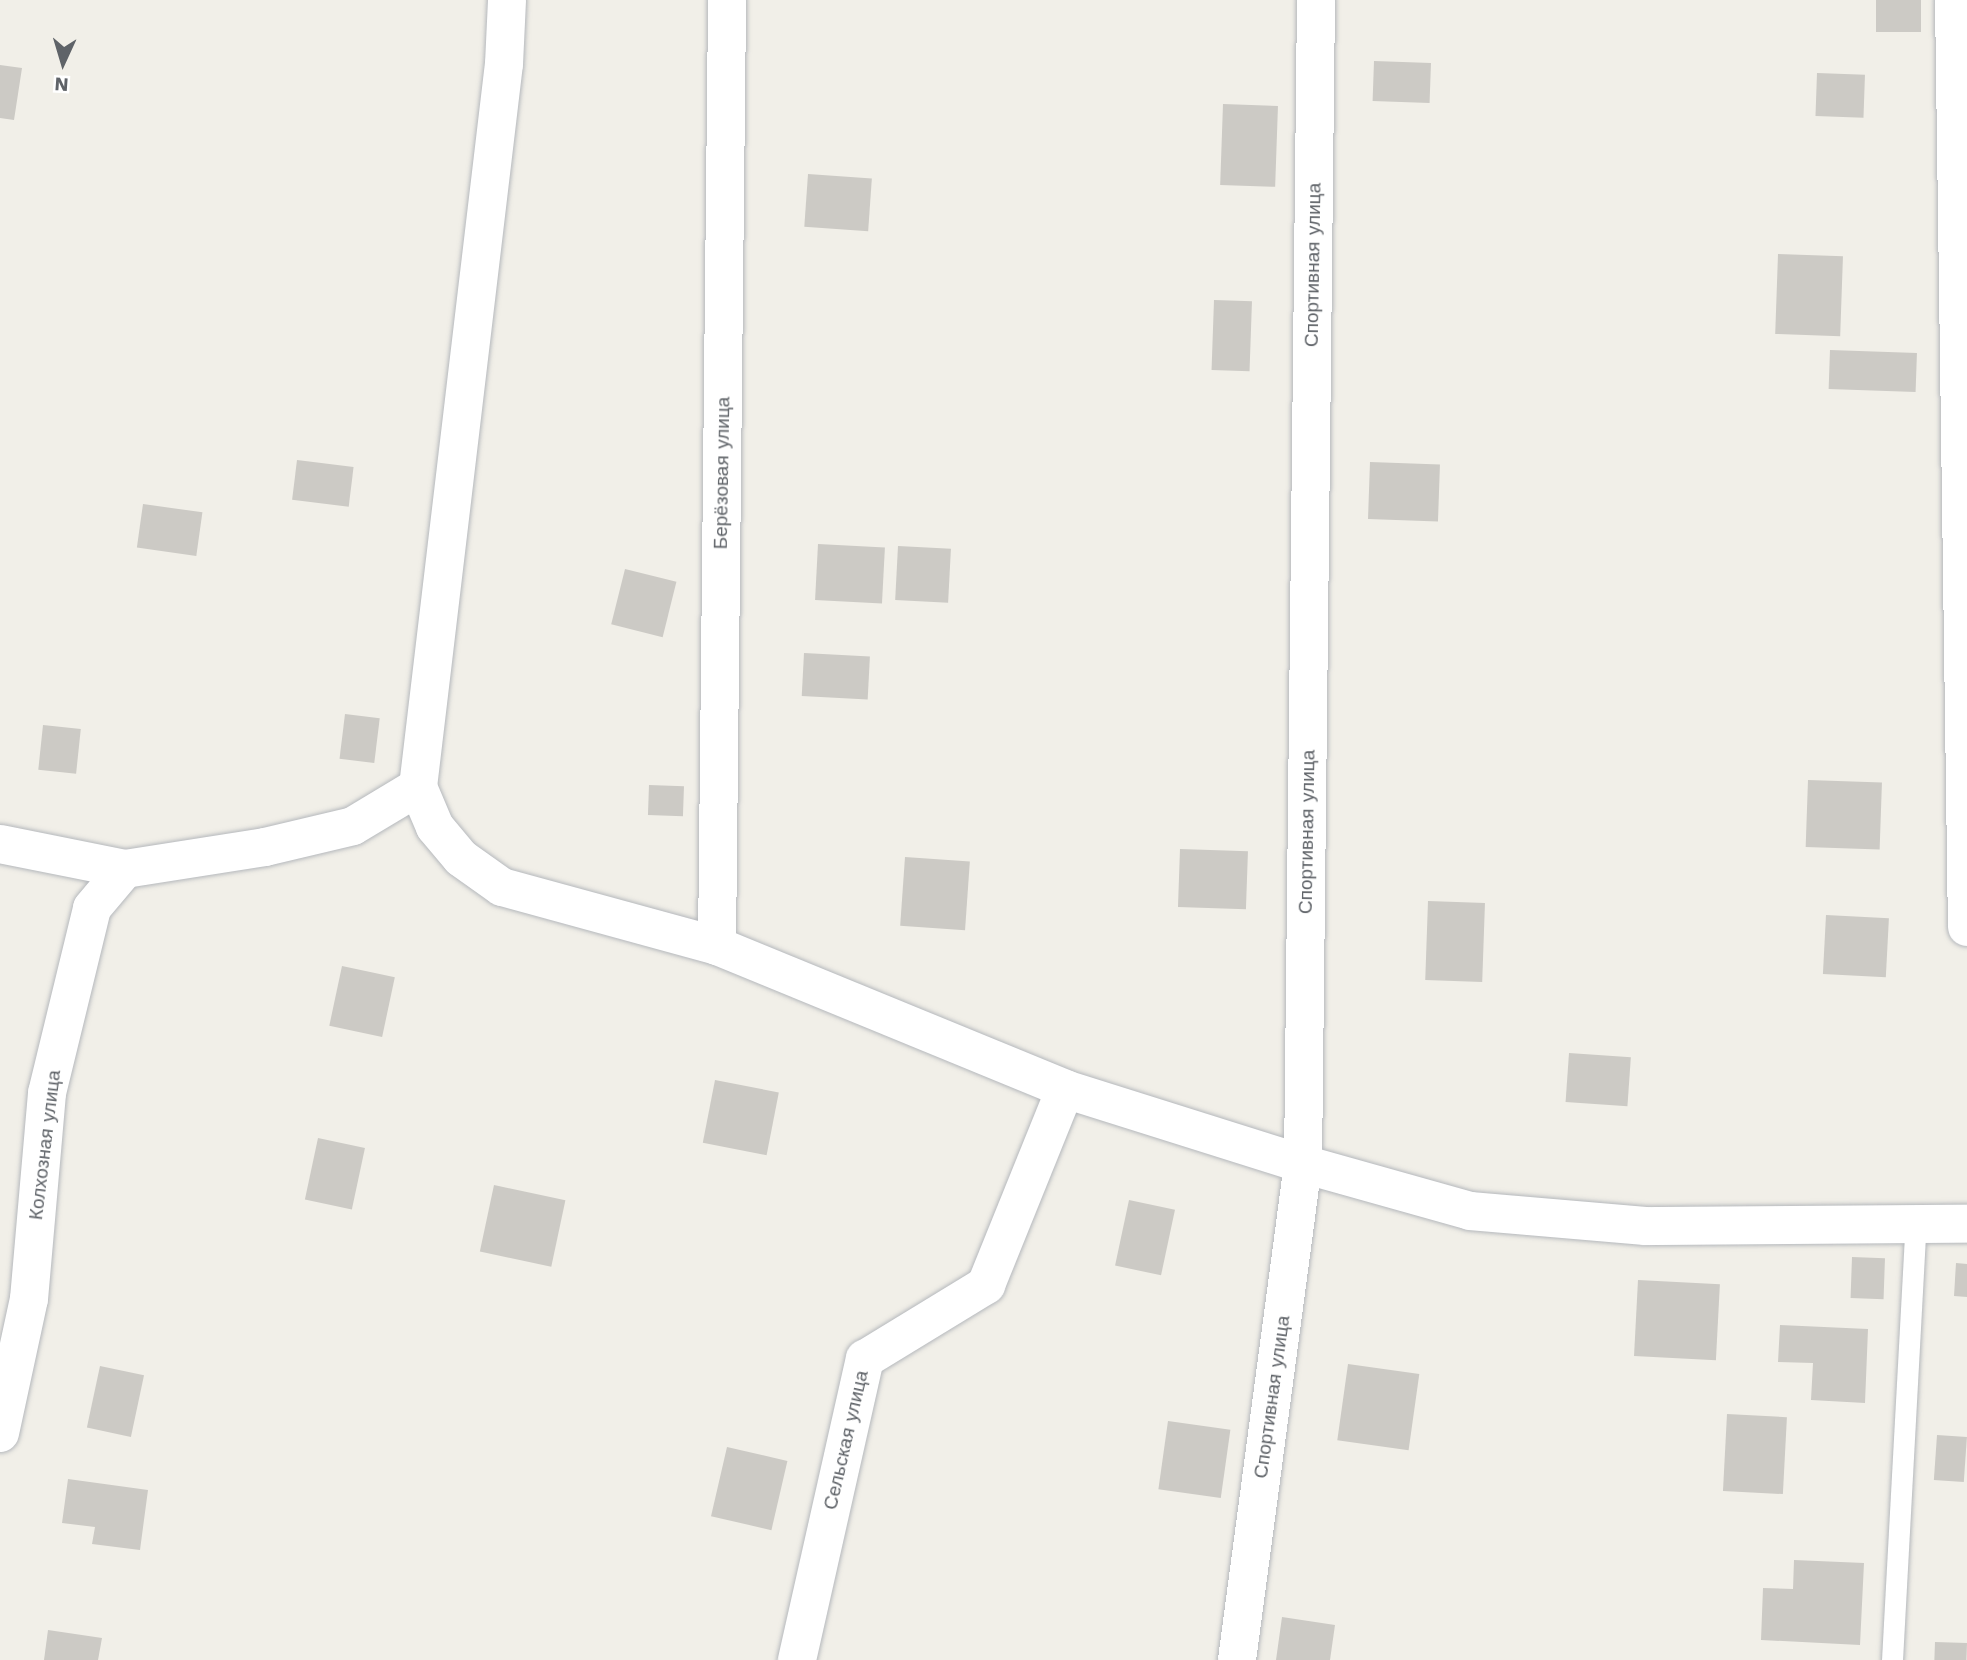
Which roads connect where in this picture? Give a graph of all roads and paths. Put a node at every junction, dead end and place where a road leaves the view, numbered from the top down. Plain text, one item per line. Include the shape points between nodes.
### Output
1 (507, 0) edge
2 (727, 0) edge
3 (1316, 0) edge
4 (1954, 0) edge
5 (418, 787) junction
6 (0, 844) edge
7 (125, 869) junction
8 (1967, 927) edge
9 (717, 946) junction
10 (1065, 1089) junction
11 (1303, 1164) junction
12 (1916, 1223) junction
13 (1967, 1224) edge
14 (0, 1433) edge
15 (797, 1660) edge
16 (1237, 1660) edge
17 (1892, 1660) edge

1 - 5 street via 504,64
2 - 9 street, Берёзовая улица
3 - 11 street, Спортивная улица
4 - 8 street
5 - 7 street via 353,826 265,847
5 - 9 street via 435,827 461,858 502,887
6 - 7 street
7 - 14 street, Колхозная улица via 92,908 47,1093 29,1299
9 - 10 street
10 - 11 street
10 - 15 street, Сельская улица via 986,1285 865,1359
11 - 12 street via 1470,1211 1645,1226
11 - 16 street, Спортивная улица
12 - 13 street
12 - 17 lane

